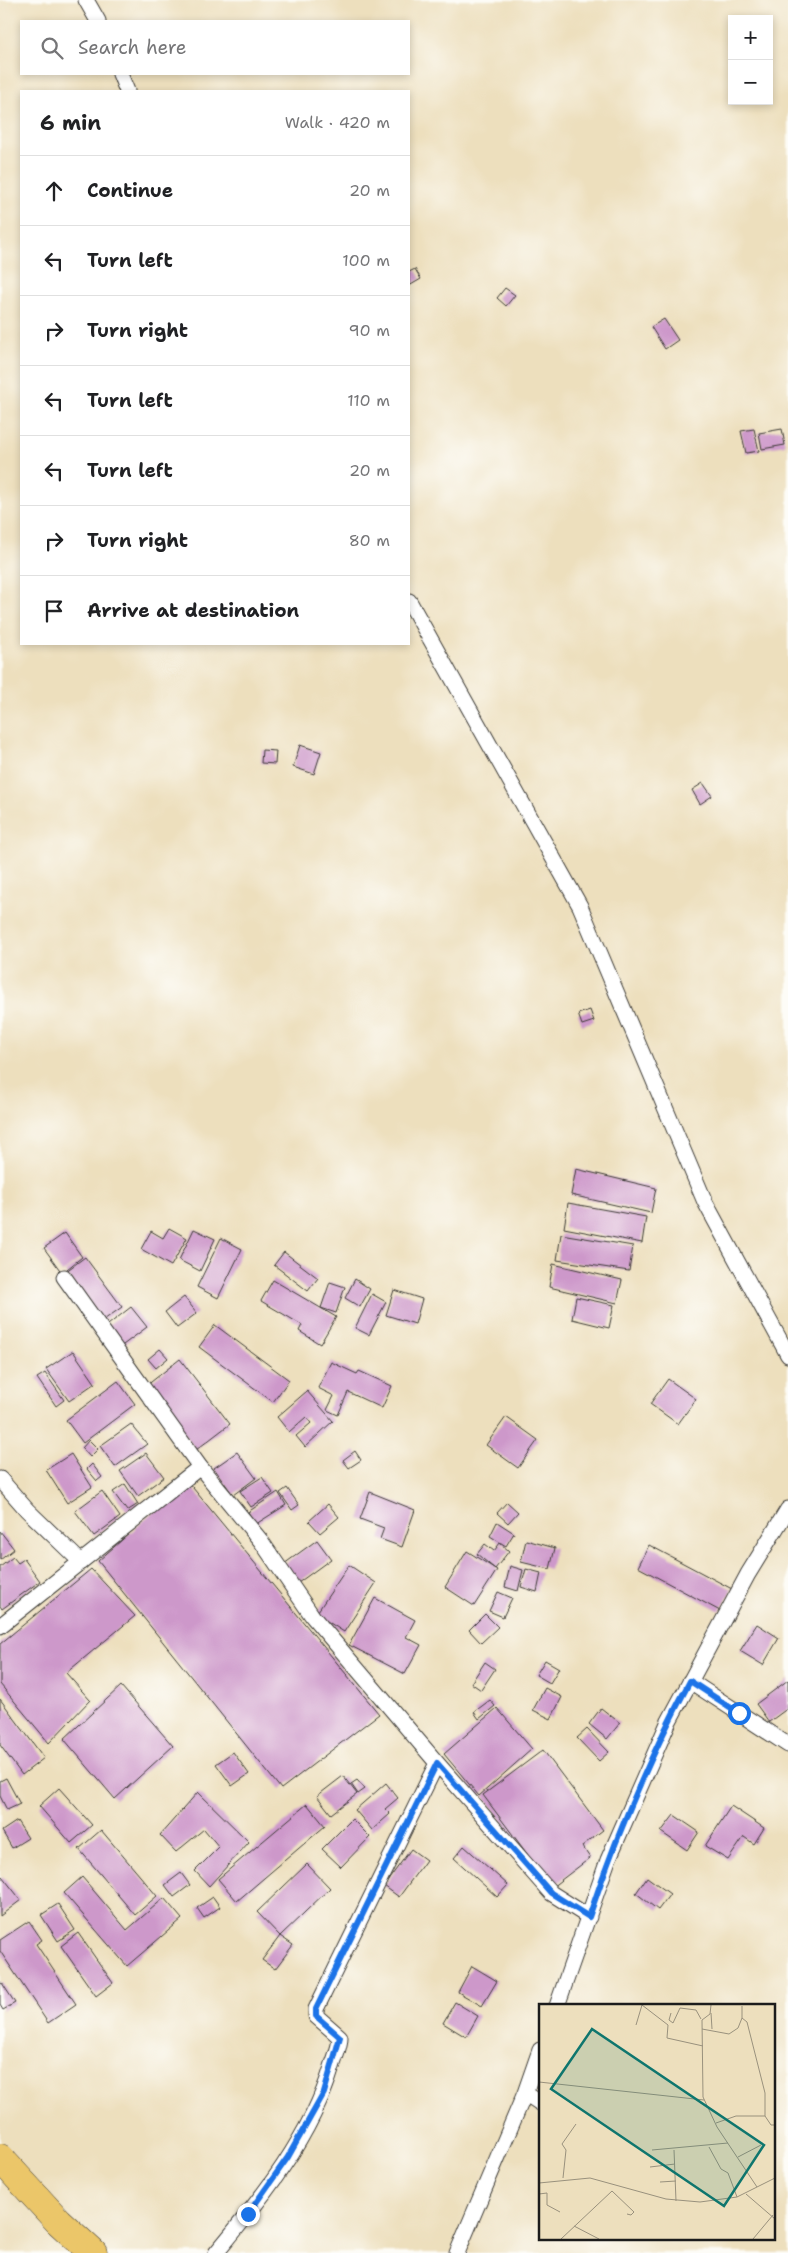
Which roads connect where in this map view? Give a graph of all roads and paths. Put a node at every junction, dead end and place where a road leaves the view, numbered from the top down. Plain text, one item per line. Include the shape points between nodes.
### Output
1 (86, 0) edge
2 (97, 20) edge
3 (120, 75) edge
4 (127, 90) edge
5 (410, 603) edge
6 (64, 1277) dead end
7 (788, 1355) edge
8 (200, 1467) junction
9 (0, 1479) edge
10 (788, 1509) edge
11 (81, 1562) junction
12 (0, 1626) edge
13 (690, 1681) junction
14 (788, 1745) edge
15 (437, 1763) junction
16 (589, 1917) junction
17 (558, 2004) edge
18 (539, 2053) edge
19 (525, 2093) junction
20 (539, 2101) edge
21 (0, 2158) edge
22 (93, 2253) edge
23 (216, 2253) edge
24 (457, 2253) edge

1 - 2 street
3 - 4 street
5 - 7 street via 580,906 705,1202
6 - 8 street
8 - 11 street
8 - 15 street via 261,1541 313,1617
9 - 11 street
10 - 13 street via 748,1574
11 - 12 street
13 - 14 street
13 - 16 street via 608,1860
15 - 16 street via 551,1893
15 - 23 street via 316,2009 316,2016 340,2037 324,2093 288,2157
16 - 17 street
18 - 19 street
19 - 20 street
19 - 24 street
21 - 22 highway via 58,2221

